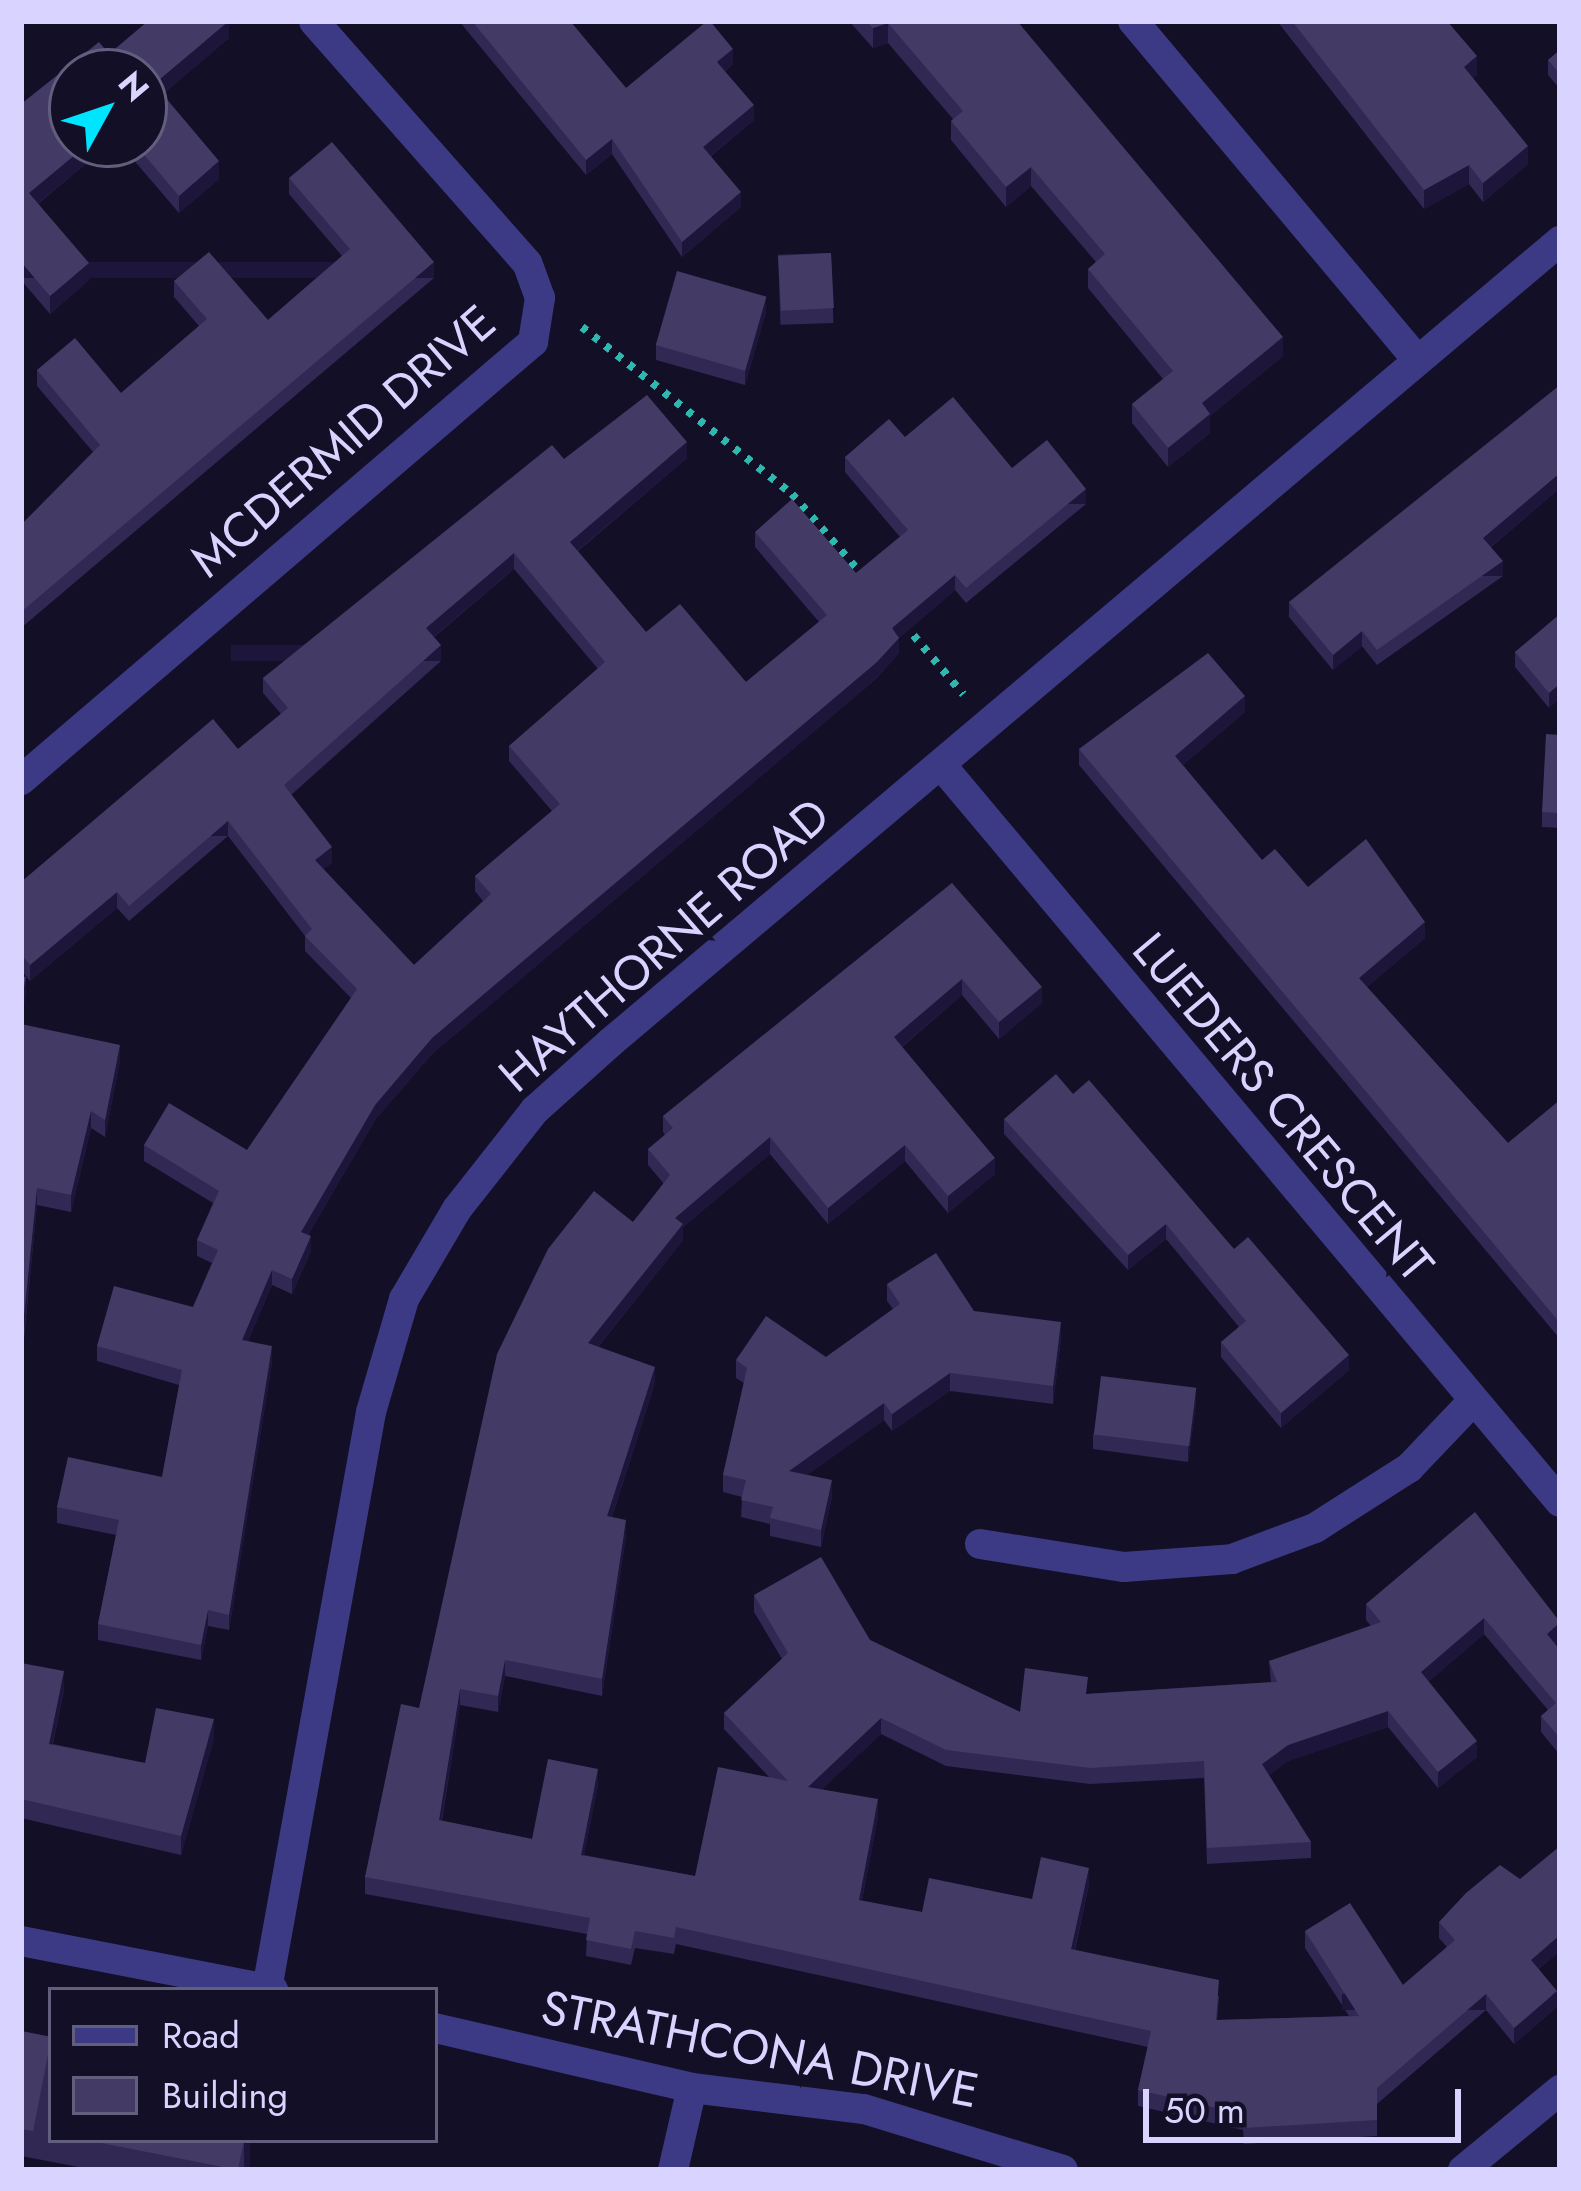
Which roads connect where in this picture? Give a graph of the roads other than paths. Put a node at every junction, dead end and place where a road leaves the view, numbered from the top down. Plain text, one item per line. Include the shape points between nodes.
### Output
1 (314, 21) edge
2 (1133, 21) edge
3 (1560, 241) edge
4 (1417, 360) junction
5 (942, 766) junction
6 (21, 780) edge
7 (1472, 1403) junction
8 (1560, 1502) edge
9 (980, 1544) dead end
10 (21, 1941) edge
11 (260, 1987) edge
12 (270, 1987) edge
13 (438, 2029) edge
14 (692, 2087) junction
15 (1560, 2090) edge
16 (673, 2170) edge
17 (1064, 2170) edge
18 (1463, 2170) edge

1 - 6 street, MCDERMID DRIVE via 527,262 540,298 533,342
2 - 4 street
3 - 4 street, HAYTHORNE ROAD
4 - 5 street, HAYTHORNE ROAD
5 - 7 street, LUEDERS CRESCENT
5 - 12 street, HAYTHORNE ROAD via 535,1110 404,1299 371,1412
7 - 8 street, LUEDERS CRESCENT
7 - 9 street via 1409,1468 1315,1528 1232,1559 1124,1567
10 - 11 street
13 - 14 street, STRATHCONA DRIVE
14 - 16 street
14 - 17 street, STRATHCONA DRIVE via 864,2109
15 - 18 street

